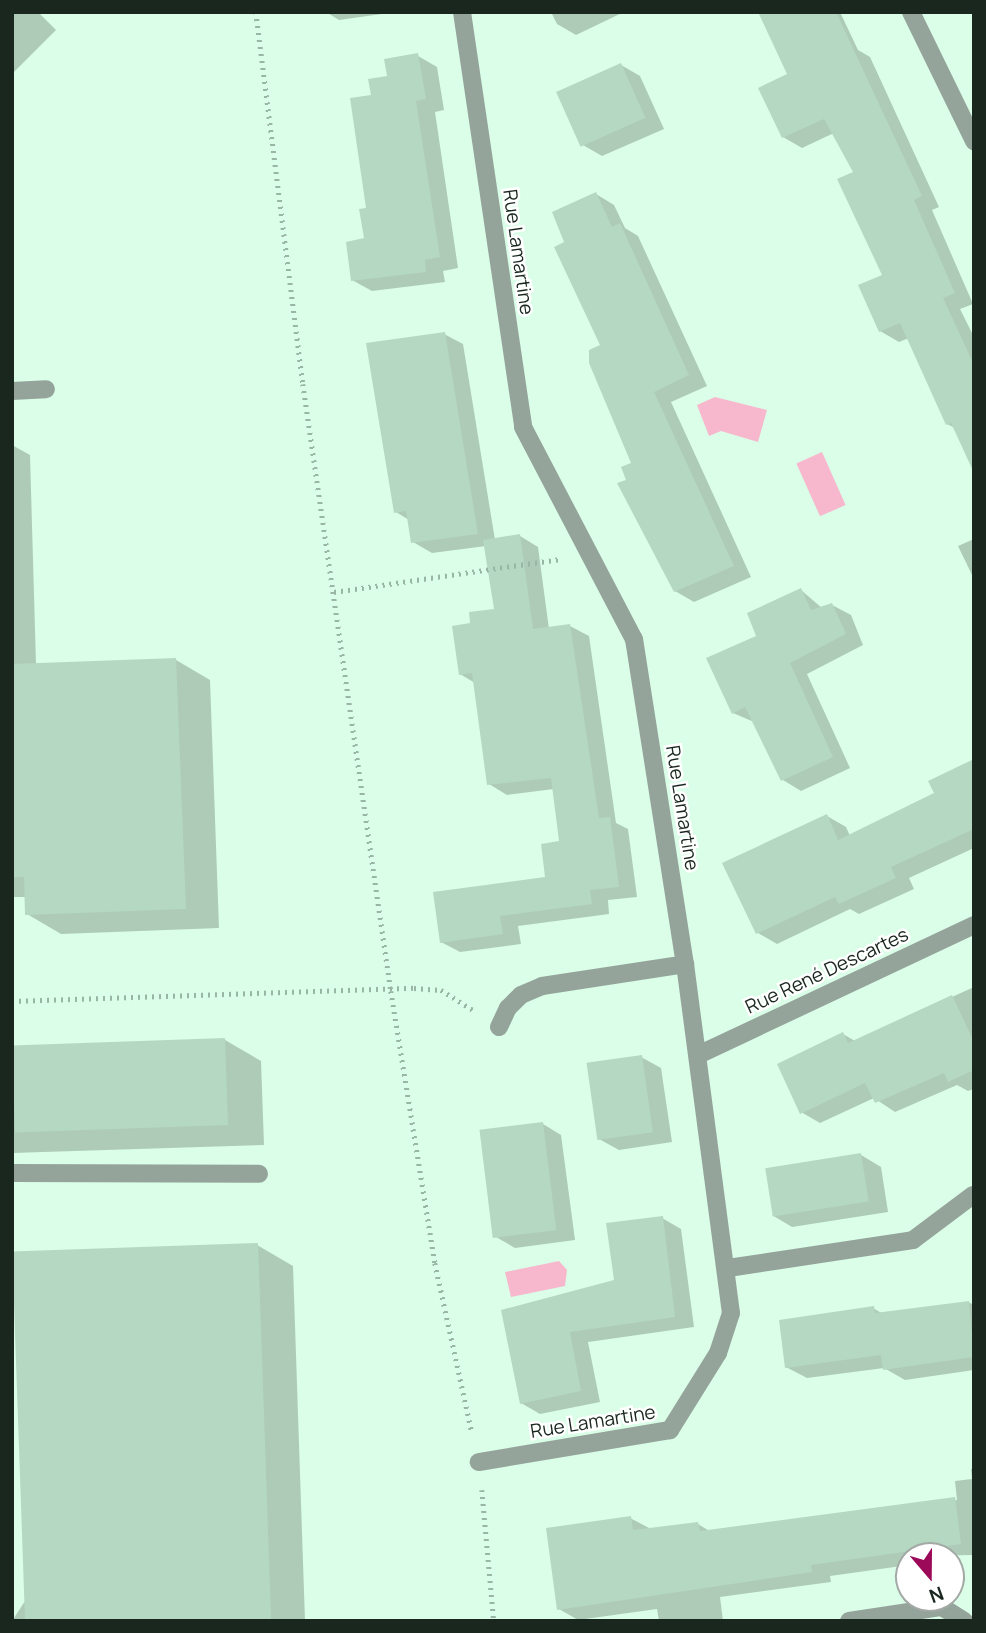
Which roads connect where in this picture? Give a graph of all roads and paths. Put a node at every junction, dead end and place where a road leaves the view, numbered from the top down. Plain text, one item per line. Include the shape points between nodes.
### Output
1 (256, 12) edge
2 (462, 12) edge
3 (911, 12) edge
4 (974, 141) edge
5 (46, 388) dead end
6 (12, 391) edge
7 (590, 555) junction
8 (334, 593) junction
9 (974, 925) edge
10 (685, 964) junction
11 (391, 991) junction
12 (12, 1002) edge
13 (499, 1027) joint
14 (698, 1055) junction
15 (12, 1173) edge
16 (259, 1174) dead end
17 (973, 1195) edge
18 (728, 1268) junction
19 (479, 1462) junction
20 (494, 1621) edge
21 (741, 1621) edge
22 (761, 1621) edge
23 (849, 1621) edge
24 (964, 1621) edge

1 - 8 path
2 - 7 street, Rue Lamartine via 523,427
3 - 4 street
5 - 6 street
7 - 8 path
7 - 10 street, Rue Lamartine via 634,639
8 - 11 path
9 - 14 street, Rue René Descartes
10 - 13 street via 542,986 521,995
10 - 14 street, Rue Lamartine
11 - 12 path
11 - 13 path via 440,990
11 - 19 path via 435,1263
14 - 18 street, Rue Lamartine
15 - 16 street
17 - 18 street via 913,1240
18 - 19 street, Rue Lamartine via 731,1312 718,1353 670,1430
19 - 20 path
21 - 22 path
23 - 24 street via 942,1607

